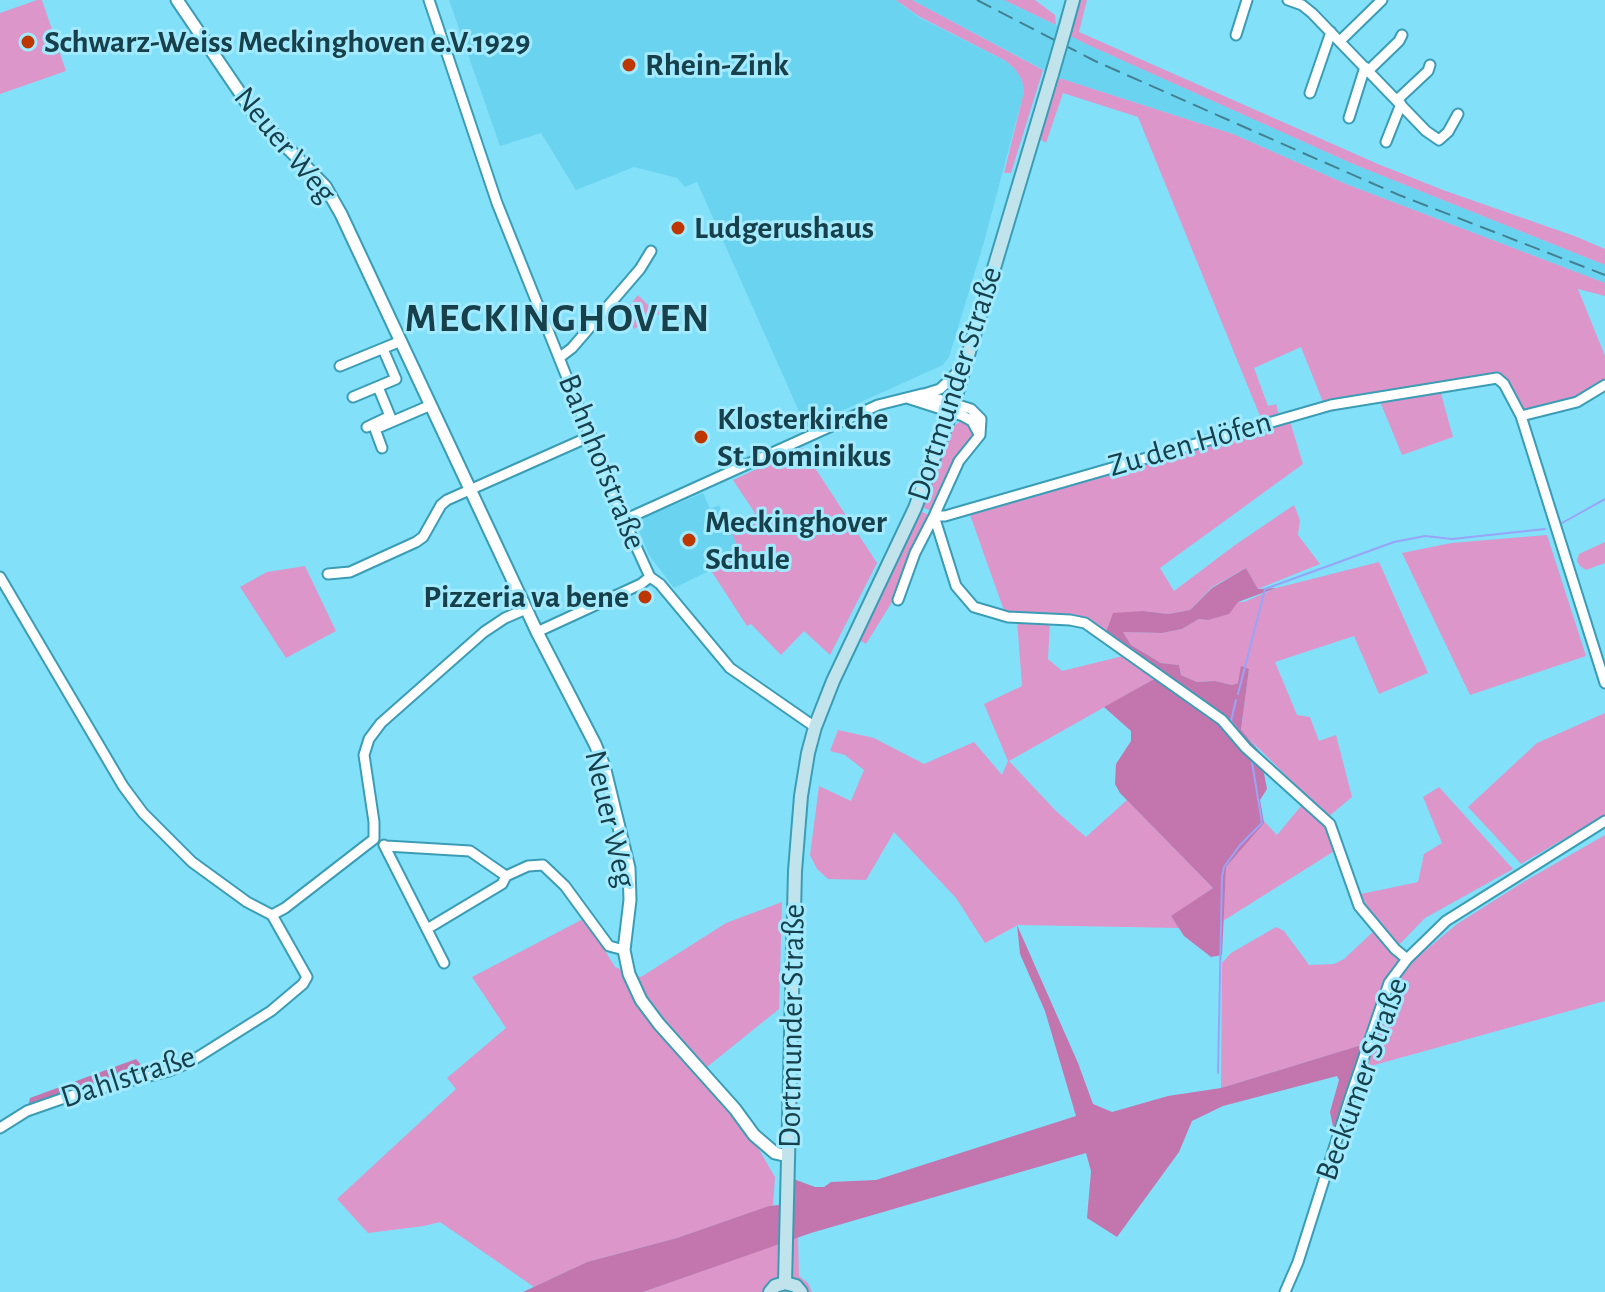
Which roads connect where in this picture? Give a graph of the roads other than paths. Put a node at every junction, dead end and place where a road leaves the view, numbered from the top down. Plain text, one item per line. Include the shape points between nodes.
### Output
1 (177, 0) edge
2 (429, 0) edge
3 (1073, 0) edge
4 (1247, 0) edge
5 (1288, 0) edge
6 (1382, 0) edge
7 (1303, 2) edge
8 (1331, 32) junction
9 (1236, 35) dead end
10 (1402, 35) dead end
11 (1340, 41) junction
12 (1430, 65) dead end
13 (1366, 69) junction
14 (1310, 93) dead end
15 (1399, 102) junction
16 (1458, 114) dead end
17 (1349, 118) dead end
18 (1386, 142) dead end
19 (651, 251) dead end
20 (401, 341) junction
21 (383, 349) junction
22 (559, 358) junction
23 (340, 366) dead end
24 (963, 367) junction
25 (1605, 385) edge
26 (378, 387) junction
27 (922, 394) junction
28 (353, 397) dead end
29 (907, 398) junction
30 (431, 405) junction
31 (952, 408) junction
32 (1521, 416) junction
33 (391, 419) junction
34 (367, 427) dead end
35 (591, 436) junction
36 (382, 448) dead end
37 (471, 491) junction
38 (933, 517) junction
39 (624, 520) junction
40 (328, 574) dead end
41 (0, 577) edge
42 (650, 577) junction
43 (898, 600) dead end
44 (526, 609) junction
45 (537, 632) junction
46 (1605, 683) edge
47 (815, 727) junction
48 (1605, 821) edge
49 (374, 839) junction
50 (386, 846) junction
51 (506, 876) junction
52 (272, 915) junction
53 (427, 929) junction
54 (624, 950) junction
55 (1407, 959) junction
56 (444, 963) dead end
57 (0, 1128) edge
58 (788, 1156) junction
59 (785, 1283) junction
60 (770, 1292) edge
61 (801, 1292) edge
62 (1285, 1292) edge

1 - 20 street, Neuer Weg via 255,115 325,186
2 - 22 street, Bahnhofstraße via 497,203
3 - 24 main road, Dortmunder Straße, bridge
4 - 9 street
5 - 7 street
6 - 11 street
7 - 8 street
8 - 11 street
8 - 14 street
10 - 13 street
11 - 13 street
12 - 15 street
13 - 15 street
13 - 17 street
15 - 16 street via 1439,140
15 - 18 street
19 - 22 street
20 - 21 street
20 - 30 street, Neuer Weg
21 - 23 street
21 - 26 street via 396,379
22 - 35 street, Bahnhofstraße
24 - 27 street via 940,389
24 - 31 main road, Dortmunder Straße
25 - 32 street via 1577,402
26 - 28 street
26 - 33 street
27 - 29 street
27 - 31 street
29 - 31 street
29 - 39 street via 878,405
30 - 33 street
30 - 37 street, Neuer Weg
31 - 38 street via 971,409 981,419 980,435 959,461
31 - 47 main road, Dortmunder Straße via 915,508
32 - 38 street, Zu den Höfen via 1497,378 1331,405
32 - 46 street, Zu den Höfen
33 - 34 street
33 - 36 street via 375,429
35 - 37 street
35 - 39 street, Bahnhofstraße
37 - 40 street via 441,505 416,542 350,572
37 - 44 street, Neuer Weg
38 - 43 street
38 - 55 street via 956,586 974,607 1008,617 1093,626 1222,720 1330,824 1359,906
39 - 42 street, Bahnhofstraße
41 - 52 street via 143,813 192,862
42 - 45 street
42 - 47 street, Bahnhofstraße via 730,668
44 - 45 street, Neuer Weg
44 - 49 street via 474,641 369,739 364,755
45 - 54 street, Neuer Weg via 604,766 629,868
47 - 58 main road, Dortmunder Straße via 797,848
48 - 55 street, Beckumer Straße via 1446,921
49 - 50 street
49 - 52 street
50 - 51 street via 470,851
50 - 53 street
51 - 53 street via 502,884
51 - 54 street via 543,865 609,946
52 - 57 street, Dahlstraße via 307,977 271,1011 190,1062 70,1096 27,1111
53 - 56 street
54 - 58 street, Neuer Weg via 641,1000 659,1024 754,1135 775,1153
55 - 62 street, Beckumer Straße via 1389,983
58 - 59 main road, Dortmunder Straße
59 - 60 main road
59 - 61 main road

